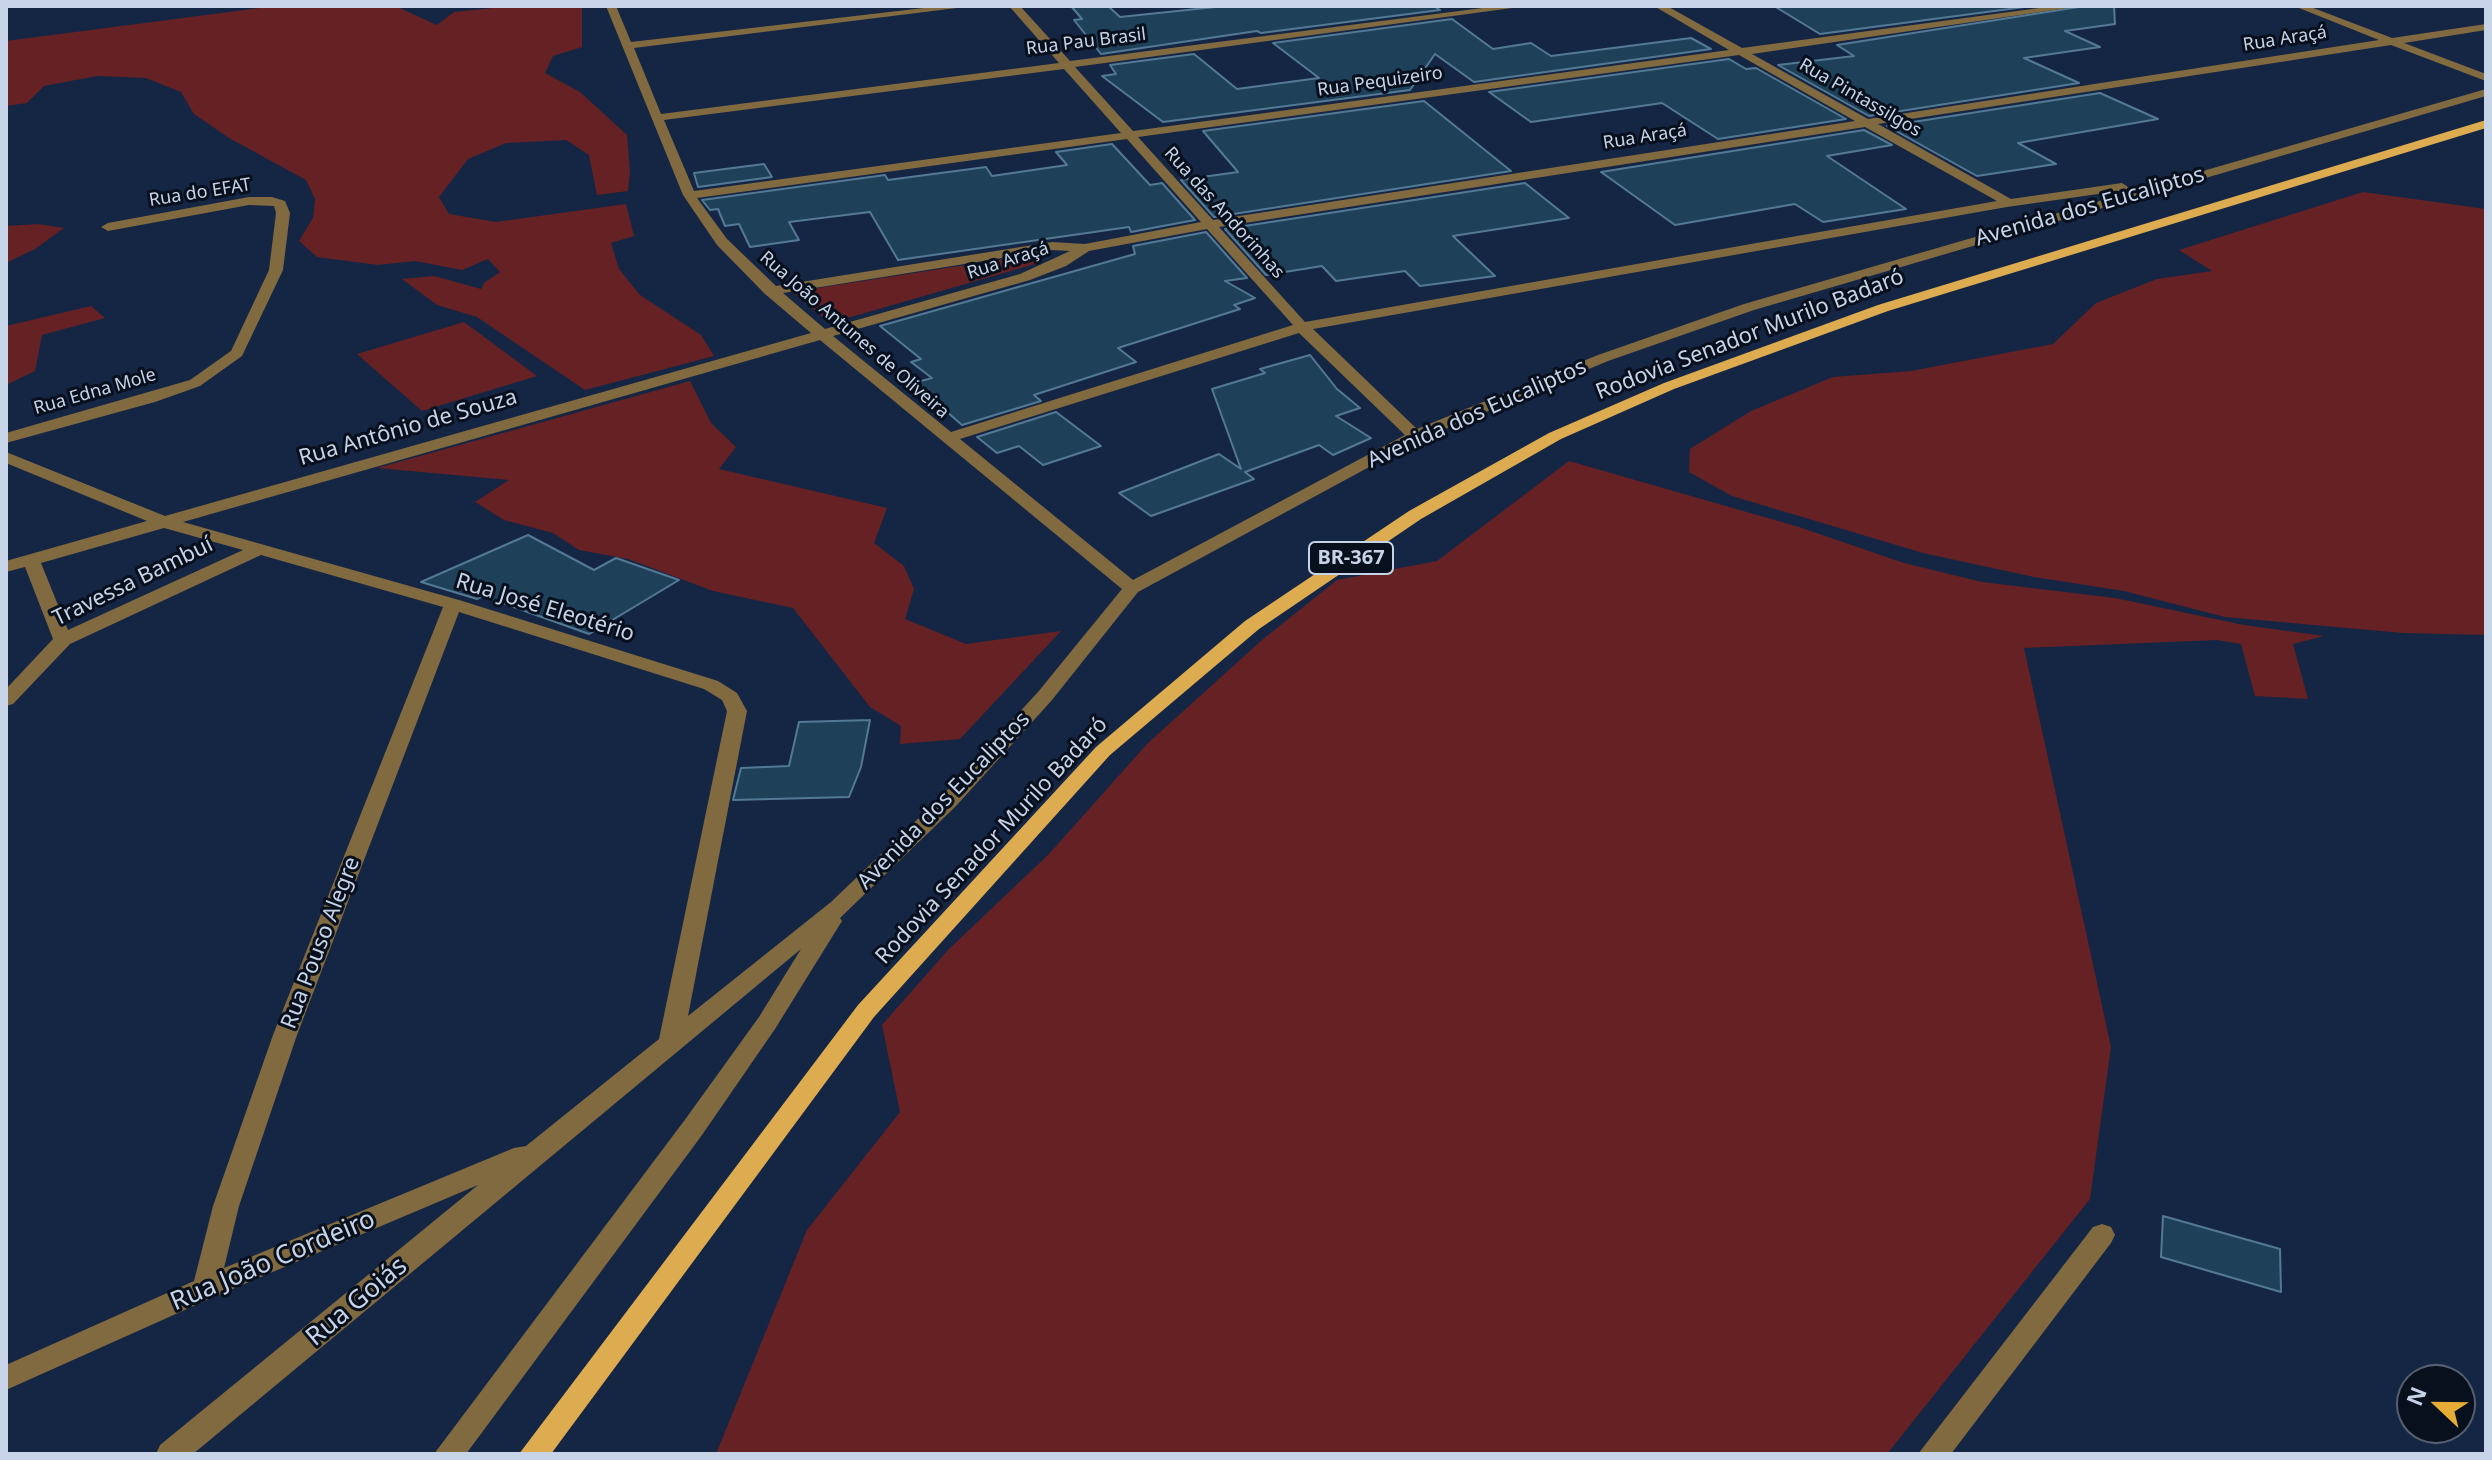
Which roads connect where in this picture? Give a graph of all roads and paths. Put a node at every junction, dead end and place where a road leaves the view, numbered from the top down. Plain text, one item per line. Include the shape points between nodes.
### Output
1 (611, 6) edge
2 (968, 6) edge
3 (1014, 6) edge
4 (1522, 6) edge
5 (1659, 6) edge
6 (2077, 6) edge
7 (2299, 6) edge
8 (2486, 27) edge
9 (2393, 41) junction
10 (625, 46) junction
11 (1740, 51) junction
12 (1066, 63) junction
13 (2486, 78) edge
14 (2486, 92) edge
15 (656, 118) junction
16 (1863, 121) junction
17 (2486, 124) edge
18 (1128, 135) junction
19 (2184, 179) junction
20 (689, 195) junction
21 (2008, 203) junction
22 (2042, 221) junction
23 (1211, 224) junction
24 (108, 227) dead end
25 (1085, 248) junction
26 (770, 291) junction
27 (1302, 327) junction
28 (822, 336) junction
29 (195, 383) joint
30 (1415, 436) junction
31 (6, 438) edge
32 (947, 438) junction
33 (6, 457) edge
34 (163, 522) junction
35 (255, 551) junction
36 (31, 560) junction
37 (6, 567) edge
38 (1132, 588) junction
39 (453, 604) junction
40 (63, 640) junction
41 (6, 700) edge
42 (839, 907) junction
43 (670, 1046) junction
44 (541, 1148) junction
45 (2102, 1235) dead end
46 (206, 1288) junction
47 (6, 1378) edge
48 (171, 1454) edge
49 (449, 1454) edge
50 (534, 1454) edge
51 (1933, 1454) edge

1 - 10 street, Rua João Antunes de Oliveira
2 - 10 street
3 - 12 street, Rua das Andorinhas
4 - 12 street, Rua Pau Brasil
5 - 11 street, Rua Pintassilgos
6 - 11 street, Rua Pequizeiro
7 - 9 street
8 - 9 street, Rua Araçá
9 - 13 street
9 - 16 street, Rua Araçá
10 - 15 street, Rua João Antunes de Oliveira
11 - 16 street, Rua Pintassilgos
11 - 18 street, Rua Pequizeiro
12 - 15 street, Rua Pau Brasil
12 - 18 street, Rua das Andorinhas
14 - 19 street, Avenida dos Eucaliptos
15 - 20 street, Rua João Antunes de Oliveira
16 - 21 street, Rua Pintassilgos
16 - 23 street, Rua Araçá
17 - 50 main road, Rodovia Senador Murilo Badaró / BR-367 via 1883,308 1669,386 1555,436 1427,508 1264,617 1103,751 866,1011
18 - 20 street, Rua Pequizeiro
18 - 23 street, Rua das Andorinhas
19 - 21 street
19 - 22 street, Avenida dos Eucaliptos
20 - 26 street, Rua João Antunes de Oliveira via 722,242
21 - 22 street, Rua Pintassilgos
21 - 27 street
22 - 30 street, Avenida dos Eucaliptos via 1749,307 1603,358
23 - 25 street, Rua Araçá
23 - 27 street, Rua das Andorinhas
24 - 29 street, Rua do EFAT via 249,201 280,204 276,270 237,353
25 - 26 street via 1052,246
25 - 28 street, Rua Araçá via 1025,277
26 - 28 street, Rua João Antunes de Oliveira
27 - 30 street, Rua das Andorinhas
27 - 32 street
28 - 32 street, Rua João Antunes de Oliveira
28 - 34 street, Rua Antônio de Souza
29 - 31 street, Rua Edna Mole
30 - 38 street, Avenida dos Eucaliptos
32 - 38 street, Rua João Antunes de Oliveira
33 - 34 street, Rua José Eleotério
34 - 35 street, Rua José Eleotério
34 - 36 street, Rua Antônio de Souza
35 - 39 street, Rua José Eleotério
35 - 40 street, Travessa Bambuí
36 - 37 street, Rua Antônio de Souza
36 - 40 street
38 - 42 street, Avenida dos Eucaliptos via 1045,696 949,801
39 - 43 street, Rua José Eleotério via 711,685 730,697 737,711
39 - 46 street, Rua Pouso Alegre via 285,1035 226,1206
40 - 41 street, Travessa Bambuí
42 - 43 street, Avenida dos Eucaliptos
42 - 49 street via 693,1128
43 - 44 street, Avenida dos Eucaliptos
44 - 46 street, Rua João Cordeiro
44 - 48 street, Rua Goiás
45 - 51 street
46 - 47 street, Rua João Cordeiro

